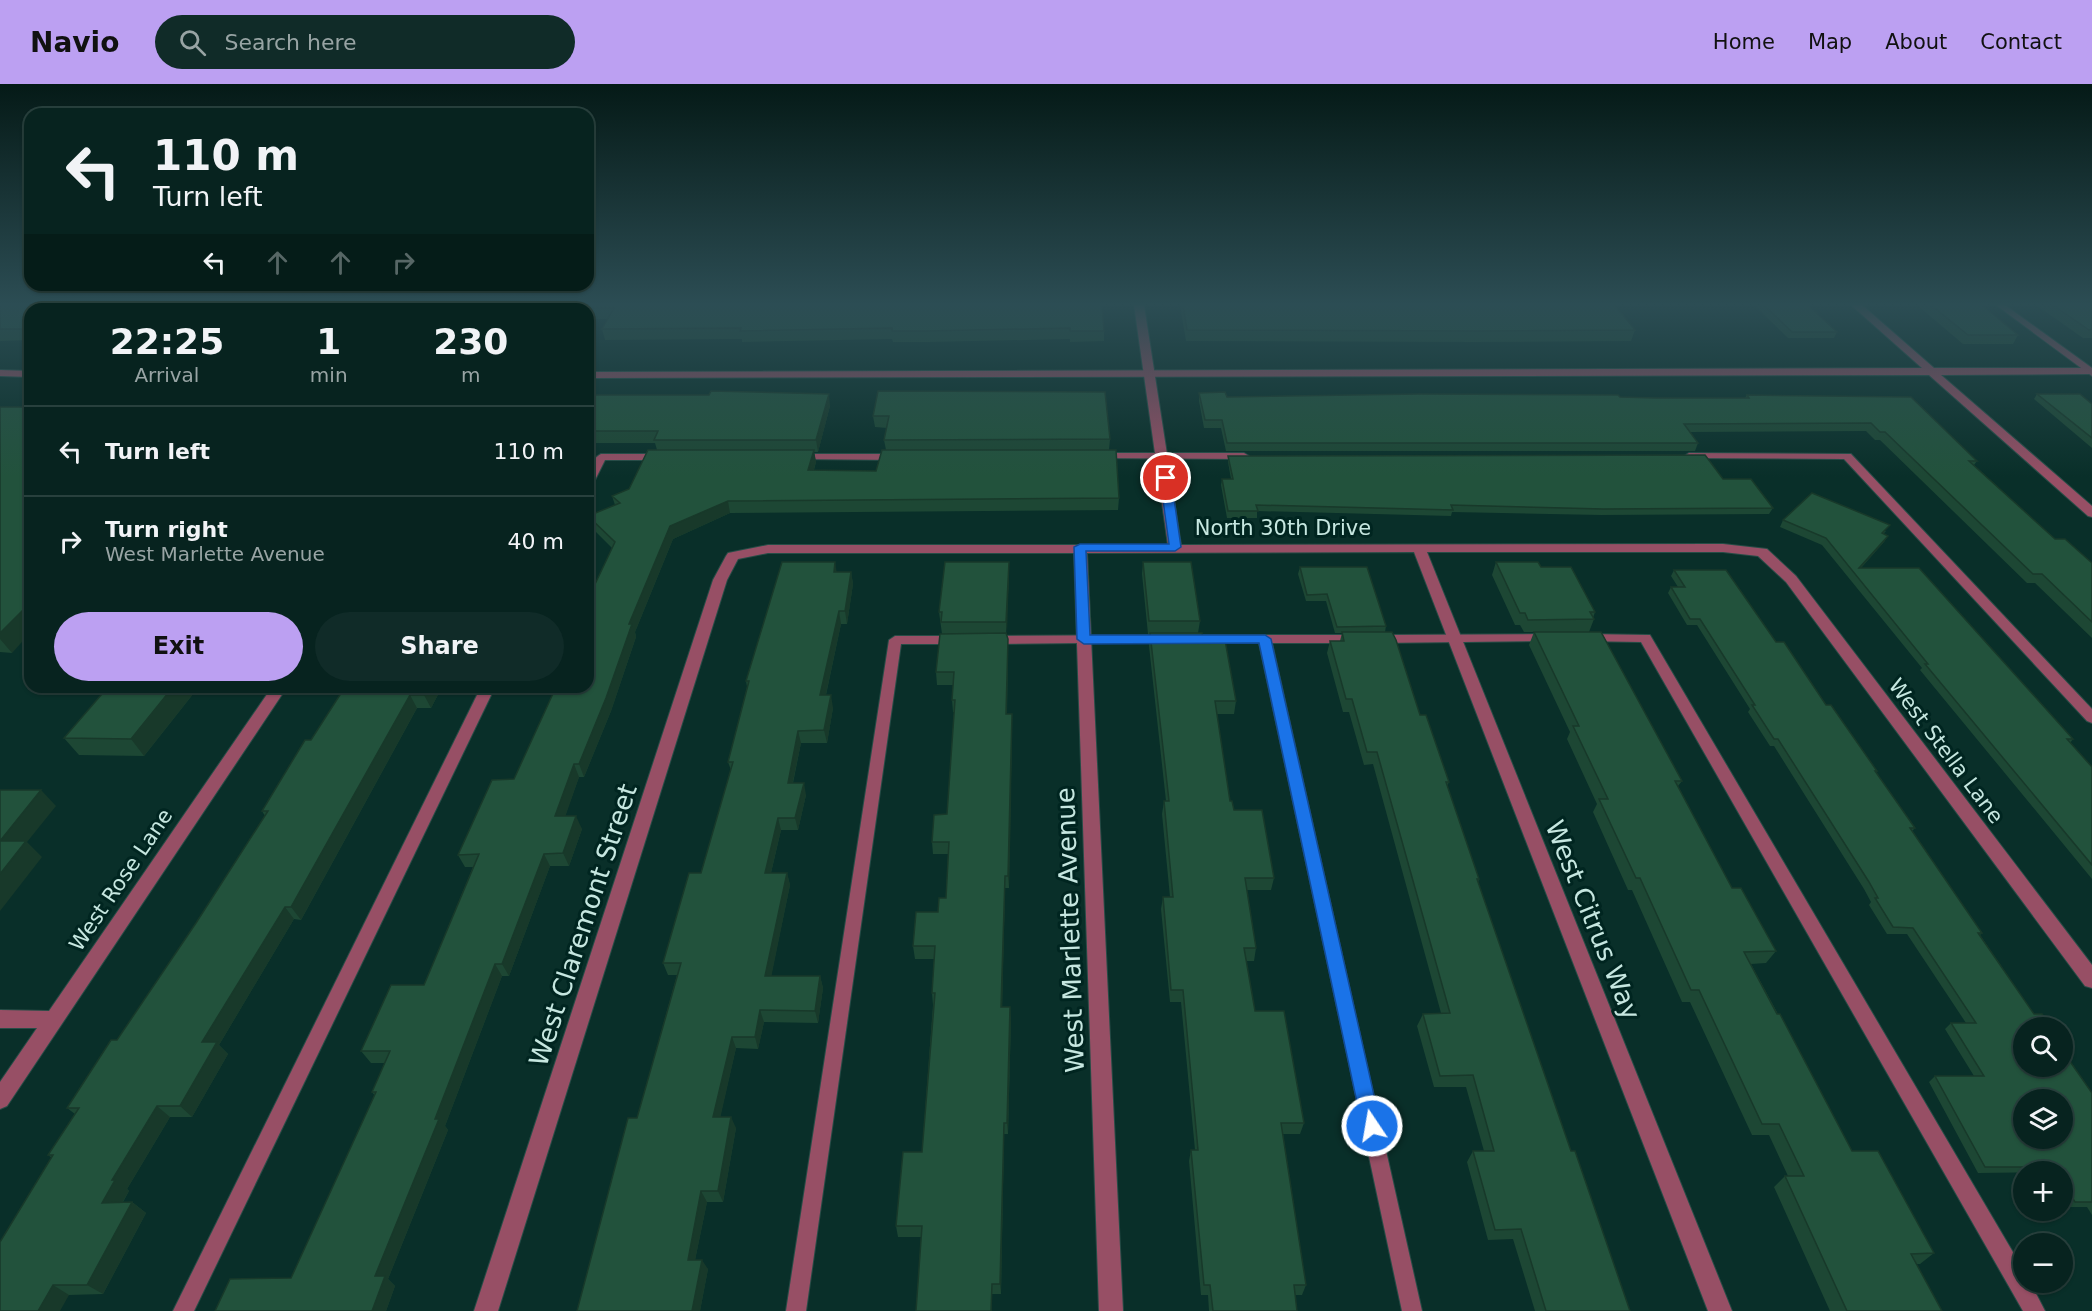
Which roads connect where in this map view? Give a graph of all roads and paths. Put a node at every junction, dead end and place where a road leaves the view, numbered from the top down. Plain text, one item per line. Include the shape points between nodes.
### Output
1 (1148, 362) edge
2 (1921, 362) edge
3 (2078, 362) edge
4 (1932, 372) junction
5 (2091, 372) edge
6 (1150, 373) junction
7 (0, 374) edge
8 (24, 374) edge
9 (594, 375) edge
10 (1090, 456) edge
11 (1162, 456) junction
12 (1260, 456) edge
13 (1679, 456) edge
14 (678, 457) edge
15 (784, 457) edge
16 (913, 457) edge
17 (594, 472) edge
18 (2092, 513) edge
19 (1080, 547) junction
20 (1175, 547) junction
21 (1419, 548) junction
22 (1762, 552) joint
23 (733, 556) joint
24 (1455, 638) junction
25 (1084, 639) junction
26 (1265, 639) junction
27 (276, 693) edge
28 (485, 693) edge
29 (2092, 717) edge
30 (2092, 980) edge
31 (0, 1019) edge
32 (54, 1020) junction
33 (0, 1099) edge
34 (183, 1311) edge
35 (486, 1311) edge
36 (796, 1311) edge
37 (1111, 1311) edge
38 (1413, 1311) edge
39 (1720, 1311) edge
40 (2035, 1311) edge

1 - 6 street
2 - 4 street
3 - 5 lane
4 - 5 street
4 - 6 street
4 - 18 street
6 - 9 street
6 - 11 street
7 - 8 street
10 - 11 lane
11 - 12 lane
11 - 20 street
13 - 29 lane via 1847,456
14 - 17 lane via 601,457
15 - 16 lane
19 - 20 street, North 30th Drive
19 - 23 street, North 30th Drive via 768,549
19 - 25 street, West Marlette Avenue
20 - 21 street, North 30th Drive
21 - 22 street, North 30th Drive via 1723,548
21 - 24 street, West Citrus Way
22 - 30 street, West Stella Lane via 1791,579
23 - 35 street, West Claremont Street via 720,580
24 - 26 lane
24 - 39 street, West Citrus Way
24 - 40 lane via 1645,638
25 - 26 lane
25 - 36 lane via 896,640
25 - 37 street, West Marlette Avenue
26 - 38 lane
27 - 32 street, West Rose Lane
28 - 34 lane
31 - 32 street
32 - 33 street, West Rose Lane

